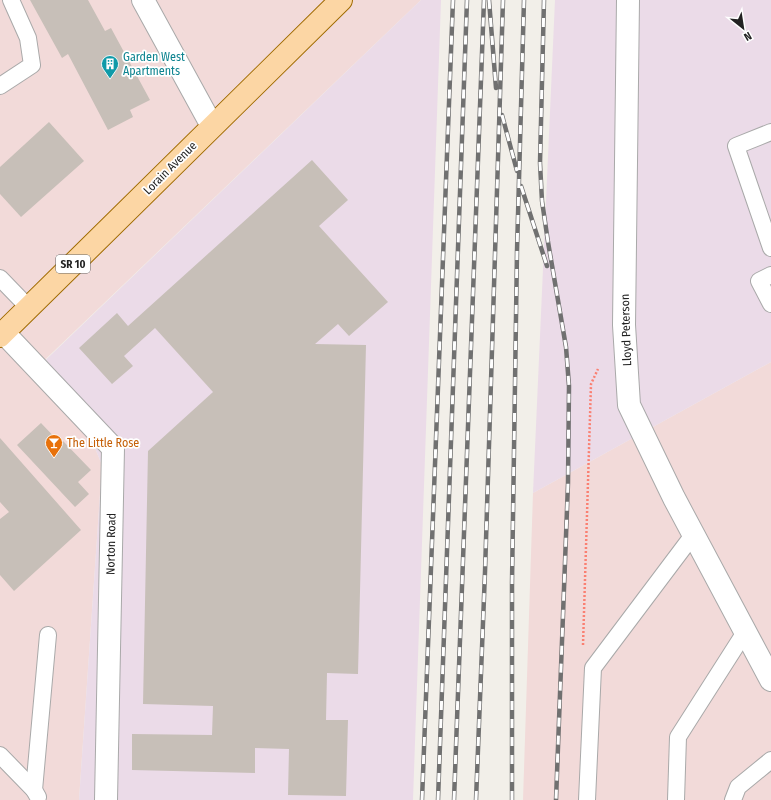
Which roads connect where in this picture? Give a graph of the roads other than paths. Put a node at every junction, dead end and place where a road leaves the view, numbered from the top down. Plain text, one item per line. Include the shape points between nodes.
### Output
1 (11, 0) edge
2 (143, 0) edge
3 (341, 0) edge
4 (628, 0) edge
5 (0, 86) edge
6 (212, 126) junction
7 (771, 132) edge
8 (771, 248) edge
9 (771, 275) edge
10 (0, 278) edge
11 (771, 304) edge
12 (29, 308) junction
13 (2, 335) edge
14 (693, 535) junction
15 (745, 632) junction
16 (48, 635) dead end
17 (771, 680) edge
18 (0, 756) edge
19 (771, 760) edge
20 (37, 795) edge
21 (739, 796) edge
22 (106, 800) edge
23 (587, 800) edge
24 (676, 800) edge

1 - 5 lane via 28,38 32,65
2 - 6 street
3 - 6 main road, Lorain Avenue / SR 10
4 - 14 street, Lloyd Peterson via 624,325 629,405
6 - 12 main road, Lorain Avenue / SR 10
7 - 8 lane via 736,146
9 - 11 lane via 759,282
10 - 12 lane
12 - 13 main road, Lorain Avenue / SR 10
13 - 22 street, Norton Road via 114,448
14 - 15 street, Lloyd Peterson
14 - 23 lane via 593,668
15 - 17 street, Lloyd Peterson
15 - 24 lane via 678,736
16 - 20 lane
18 - 20 lane
19 - 21 lane

